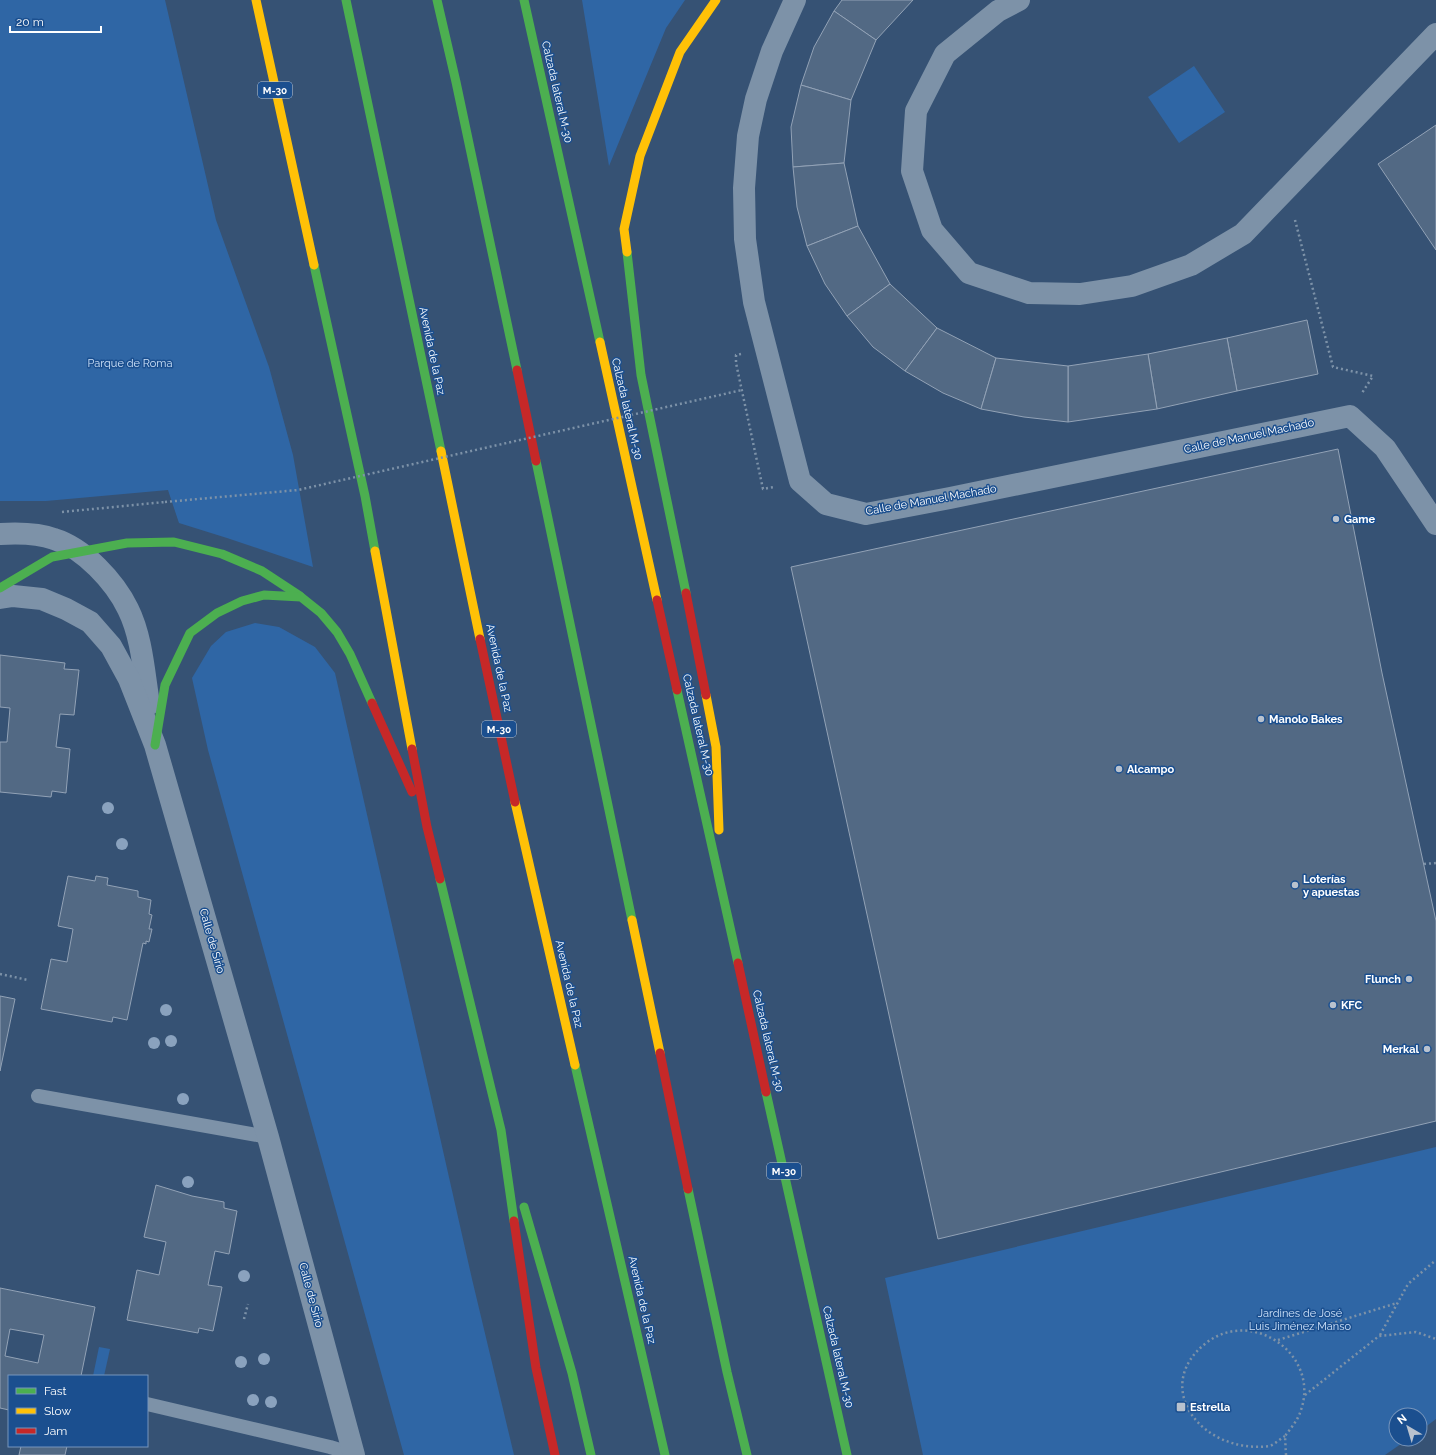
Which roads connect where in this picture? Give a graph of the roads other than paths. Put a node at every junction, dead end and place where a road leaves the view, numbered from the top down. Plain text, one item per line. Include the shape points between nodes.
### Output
1 (256, 0) edge
2 (346, 0) edge
3 (437, 0) edge
4 (524, 0) edge
5 (716, 0) edge
6 (795, 0) edge
7 (1019, 0) edge
8 (1436, 34) edge
9 (1436, 524) edge
10 (0, 534) edge
11 (78, 551) junction
12 (0, 588) edge
13 (301, 597) junction
14 (0, 598) edge
15 (155, 745) junction
16 (427, 826) junction
17 (721, 887) junction
18 (38, 1096) dead end
19 (501, 1130) junction
20 (268, 1137) junction
21 (148, 1404) edge
22 (353, 1454) edge
23 (555, 1455) edge
24 (591, 1455) edge
25 (665, 1455) edge
26 (747, 1455) edge
27 (848, 1455) edge

1 - 16 highway, M-30 via 365,496
2 - 25 highway, Avenida de la Paz / M-30 via 513,795
3 - 26 highway via 725,1364
4 - 17 highway, Calzada lateral M-30 / M-30
5 - 17 highway via 680,52 640,156 624,229 641,374 716,747
6 - 9 street, Calle de Manuel Machado via 772,52 756,99 748,136 744,188 745,240 754,302 800,481 826,504 866,514 1350,416 1385,448
7 - 8 street via 998,11 945,54 916,111 912,171 932,230 969,273 1028,293 1080,294 1132,286 1191,265 1244,234
10 - 11 street, Calle de Sirio via 21,533 54,539
11 - 12 highway via 52,557
11 - 13 highway via 127,543 174,542 222,554 262,571
11 - 15 street, Calle de Sirio via 106,575 129,610 138,638
13 - 15 highway via 264,595 242,601 217,613 190,633 165,685
13 - 16 highway via 321,613 350,654
14 - 15 street, Calle de Sirio via 13,596 42,599 90,622 111,646 126,673
15 - 20 street, Calle de Sirio
16 - 19 highway, M-30
17 - 27 highway, Calzada lateral M-30 / M-30
18 - 20 lane
19 - 23 highway, M-30 via 536,1368
19 - 24 highway via 572,1373
20 - 22 street, Calle de Sirio
21 - 22 lane, Calle de Sirio

